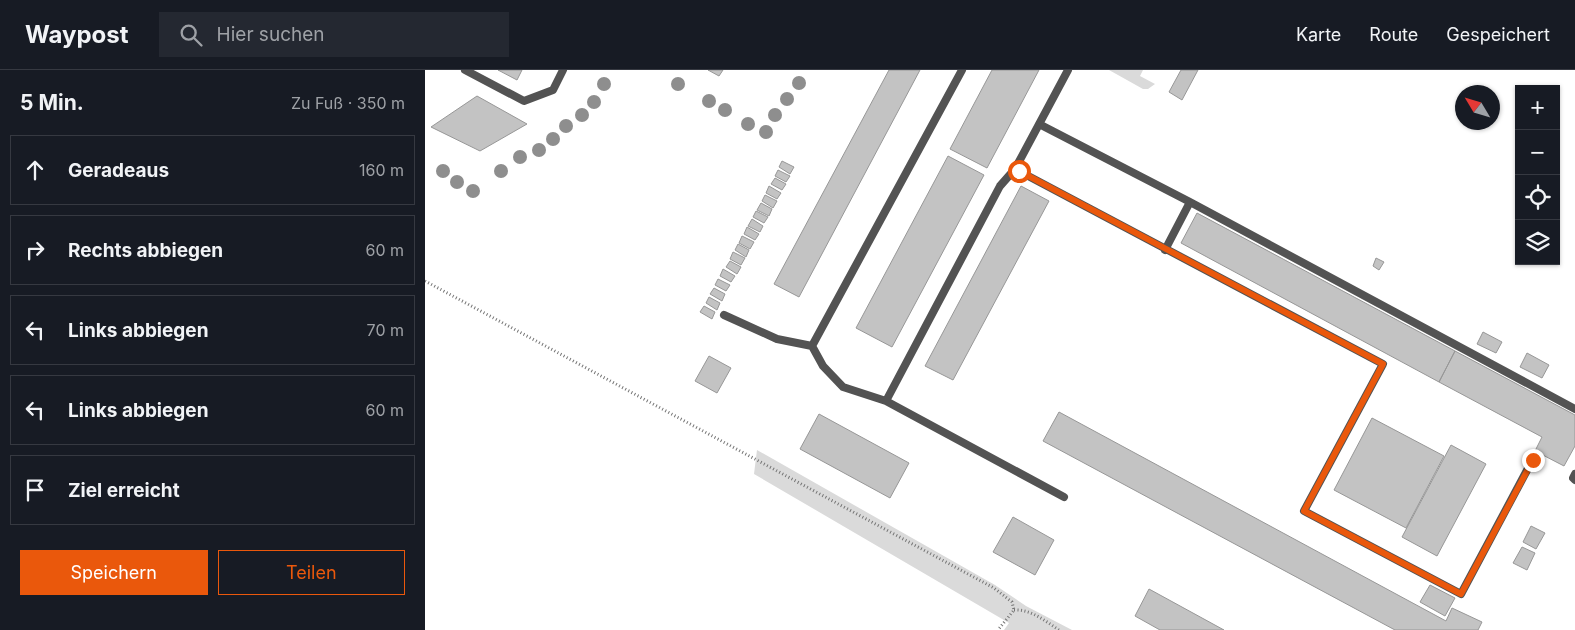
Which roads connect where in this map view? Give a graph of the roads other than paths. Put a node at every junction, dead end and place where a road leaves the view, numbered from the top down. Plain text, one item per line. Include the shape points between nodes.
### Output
1 (465, 70) edge
2 (563, 70) edge
3 (962, 70) edge
4 (1068, 70) edge
5 (1039, 124) junction
6 (1015, 169) junction
7 (1190, 202) junction
8 (1165, 250) junction
9 (724, 315) dead end
10 (812, 346) junction
11 (886, 401) junction
12 (1575, 409) edge
13 (1533, 460) dead end
14 (1575, 474) edge
15 (1575, 480) edge
16 (1064, 497) dead end

1 - 2 lane via 524,102 553,90
3 - 10 lane
4 - 5 lane
5 - 6 lane
5 - 7 lane
6 - 8 lane
6 - 11 lane via 1000,186
7 - 8 lane
7 - 12 lane
8 - 13 lane via 1383,364 1304,511 1461,594
9 - 10 lane via 777,339
10 - 11 lane via 823,366 843,387
11 - 16 lane
14 - 15 lane

